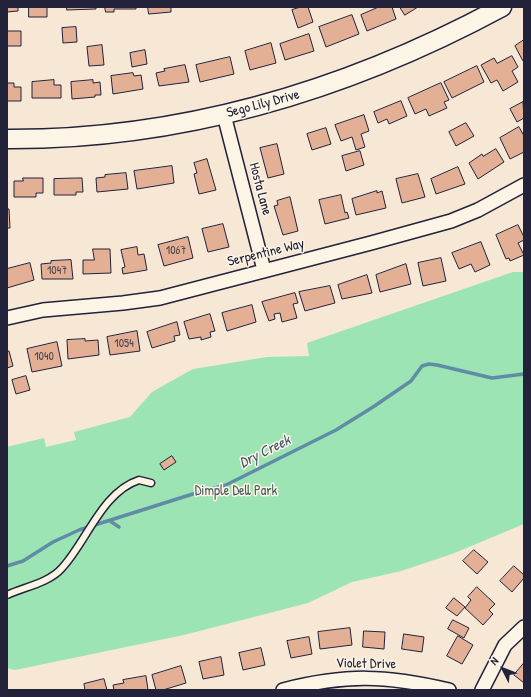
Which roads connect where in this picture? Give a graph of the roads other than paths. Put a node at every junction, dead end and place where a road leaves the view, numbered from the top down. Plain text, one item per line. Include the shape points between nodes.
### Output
1 (502, 7) edge
2 (224, 115) junction
3 (7, 139) edge
4 (524, 185) edge
5 (264, 270) junction
6 (7, 318) edge
7 (151, 483) dead end
8 (7, 594) edge
9 (524, 627) edge
10 (283, 690) edge
11 (449, 690) edge
12 (482, 690) edge

1 - 2 main road, Sego Lily Drive via 456,32 380,66 290,98
2 - 3 main road, Sego Lily Drive via 114,134
2 - 5 street, Hosta Lane
4 - 5 street, Serpentine Way via 478,210 444,223
5 - 6 street, Serpentine Way via 160,298 43,310
7 - 8 lane via 139,480 123,488 101,512 62,568 47,578
9 - 12 street via 505,645
10 - 11 street, Violet Drive via 323,681 367,678 421,683

